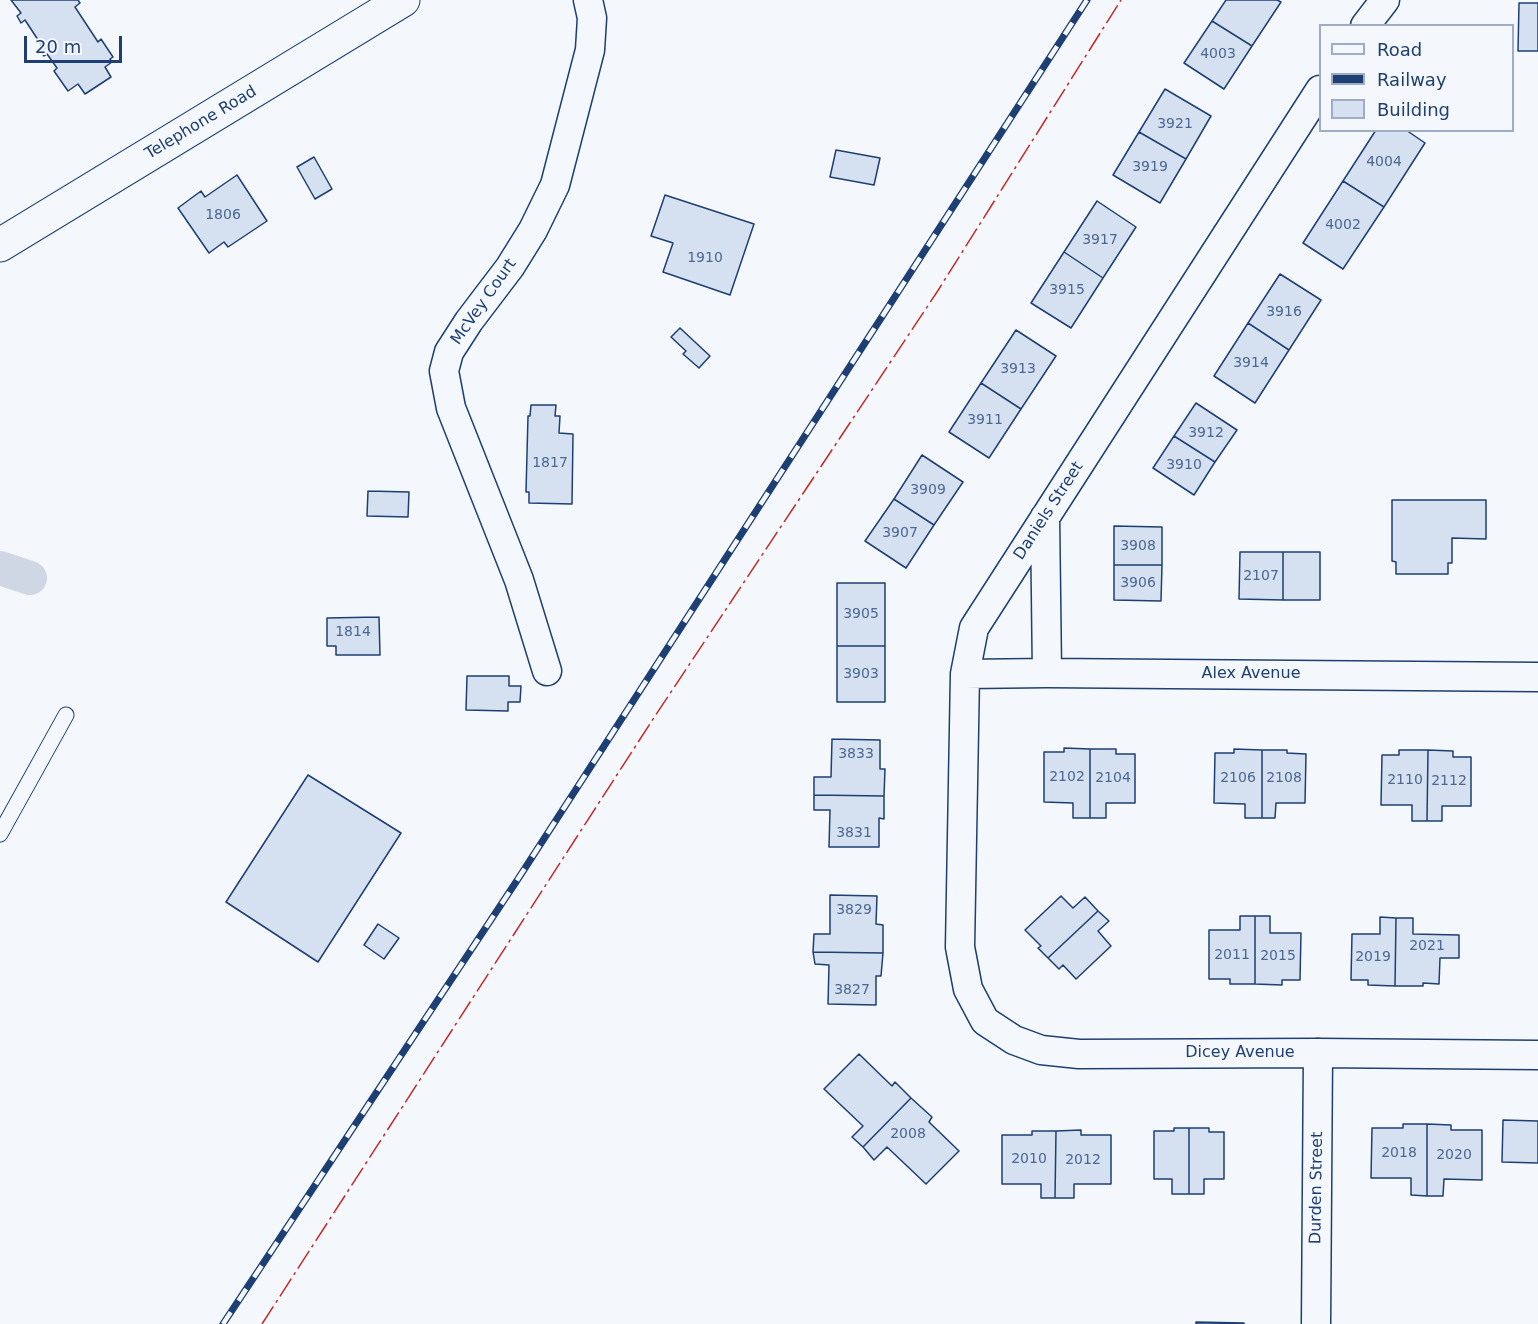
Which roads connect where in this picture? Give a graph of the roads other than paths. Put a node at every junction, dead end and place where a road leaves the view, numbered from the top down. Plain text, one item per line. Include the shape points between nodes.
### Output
1 (402, 0) edge
2 (588, 0) edge
3 (1385, 0) edge
4 (1367, 24) edge
5 (1319, 92) edge
6 (0, 245) edge
7 (1046, 517) junction
8 (547, 671) dead end
9 (1047, 673) junction
10 (965, 674) junction
11 (1538, 677) edge
12 (66, 715) dead end
13 (0, 834) edge
14 (968, 989) joint
15 (1318, 1053) junction
16 (1538, 1055) edge
17 (1316, 1324) edge

1 - 6 main road, Telephone Road
2 - 8 street, McVey Court via 592,18 590,50 555,185 510,267 449,352 444,371 451,408 519,580
3 - 4 street
5 - 7 street, Daniels Street
7 - 9 street
7 - 10 street, Daniels Street via 974,628
9 - 10 street, Alex Avenue
9 - 11 street, Alex Avenue
10 - 14 street, Daniels Street via 960,946
12 - 13 lane
14 - 15 street, Dicey Avenue via 985,1021 1014,1040 1041,1050 1079,1054
15 - 16 street, Dicey Avenue
15 - 17 street, Durden Street

